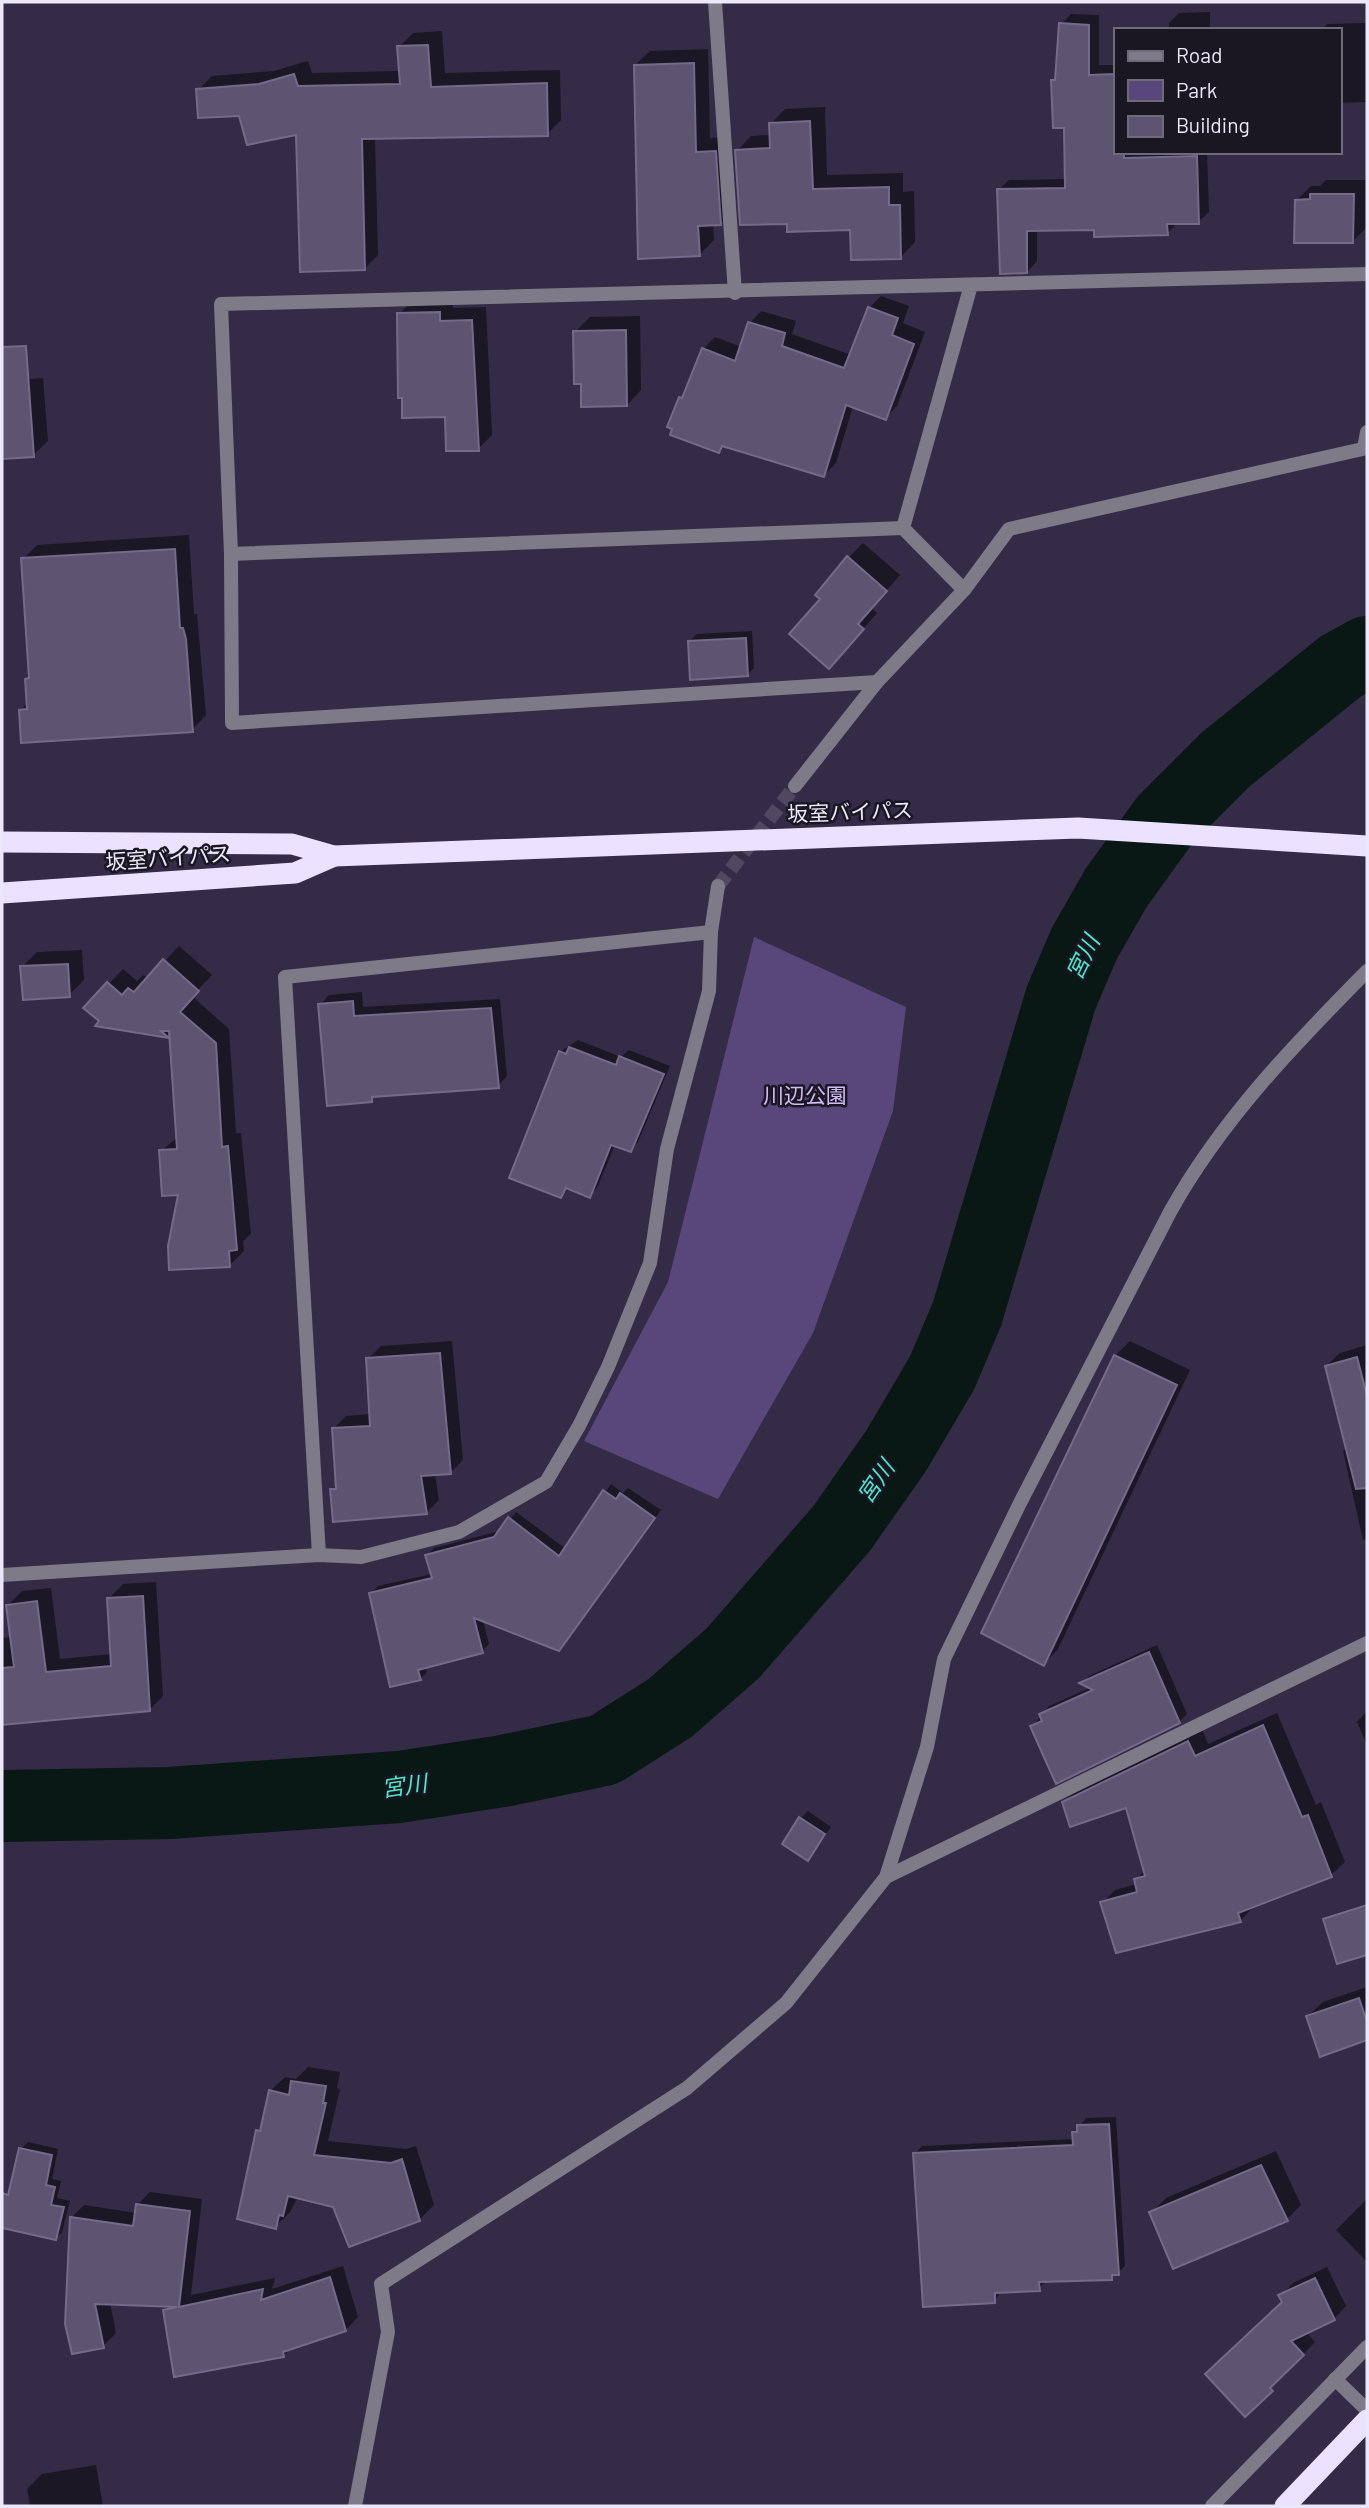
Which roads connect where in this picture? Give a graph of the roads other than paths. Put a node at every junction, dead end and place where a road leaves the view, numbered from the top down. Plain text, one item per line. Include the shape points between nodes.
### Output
1 (715, 2) edge
2 (1367, 274) edge
3 (971, 285) junction
4 (734, 293) junction
5 (1367, 432) edge
6 (1366, 448) edge
7 (903, 528) junction
8 (230, 554) junction
9 (964, 590) junction
10 (877, 682) junction
11 (795, 786) tunnel mouth
12 (2, 842) edge
13 (1367, 846) edge
14 (334, 856) junction
15 (718, 886) tunnel mouth
16 (2, 893) edge
17 (711, 932) junction
18 (1367, 971) edge
19 (319, 1555) junction
20 (2, 1575) edge
21 (1367, 1643) edge
22 (886, 1877) junction
23 (1367, 2347) edge
24 (1335, 2379) junction
25 (1367, 2410) edge
26 (1367, 2420) edge
27 (355, 2506) edge
28 (1212, 2506) edge
29 (1285, 2506) edge

1 - 4 street
2 - 3 street
3 - 4 street
3 - 7 street
4 - 8 street via 221,304
5 - 6 street
6 - 9 street via 1009,529
7 - 8 street
7 - 9 street
8 - 10 street via 232,723
9 - 10 street
10 - 11 street
12 - 14 highway, 坂室バイパス via 292,844
13 - 14 highway, 坂室バイパス via 1078,828
14 - 16 highway, 坂室バイパス via 295,873
15 - 17 street
17 - 19 street via 709,991 667,1149 650,1264 608,1367 546,1482 459,1532 361,1558
17 - 19 street via 285,977
18 - 22 street via 1285,1054 1196,1165 1170,1212 944,1659 927,1747
19 - 20 street
21 - 22 street
22 - 27 street via 786,2003 687,2088 381,2284 388,2332
23 - 24 street
24 - 25 street
24 - 28 street
26 - 29 highway

